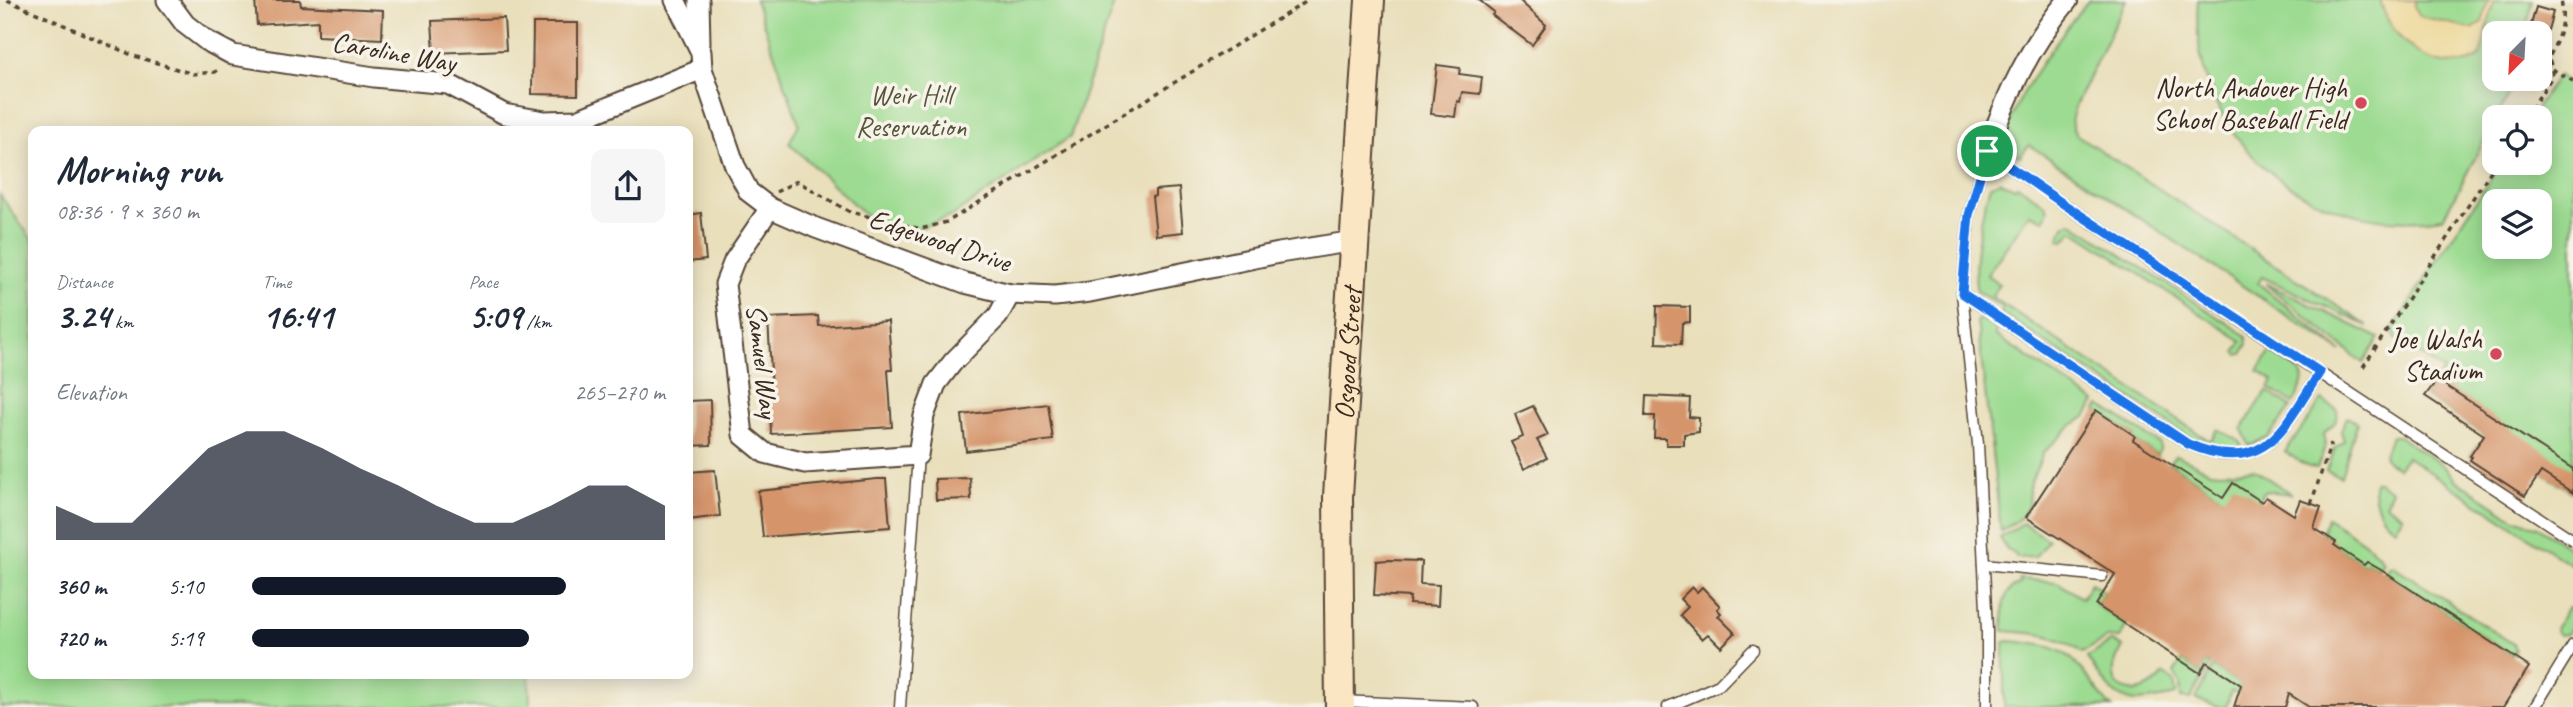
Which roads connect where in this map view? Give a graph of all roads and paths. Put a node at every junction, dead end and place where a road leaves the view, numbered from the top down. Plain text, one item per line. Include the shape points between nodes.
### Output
1 (8, 0) edge
2 (167, 0) edge
3 (675, 0) edge
4 (699, 0) edge
5 (1309, 0) edge
6 (1370, 0) edge
7 (2068, 0) edge
8 (2561, 0) edge
9 (2552, 51) edge
10 (233, 55) junction
11 (702, 61) junction
12 (2552, 69) joint
13 (2552, 77) edge
14 (2573, 81) edge
15 (1987, 151) junction
16 (2488, 175) edge
17 (767, 206) junction
18 (1354, 241) junction
19 (1962, 293) junction
20 (1010, 294) junction
21 (2363, 367) dead end
22 (2320, 372) junction
23 (2331, 443) dead end
24 (918, 455) junction
25 (2311, 504) dead end
26 (2573, 540) edge
27 (1984, 564) junction
28 (2102, 576) dead end
29 (2573, 645) edge
30 (1753, 650) dead end
31 (1339, 704) edge
32 (900, 707) edge
33 (1474, 707) edge
34 (1668, 707) edge
35 (1987, 707) edge
36 (2535, 707) edge

1 - 10 path via 134,57 193,74 215,72
2 - 10 street, Caroline Way via 185,24
3 - 11 street, Edgewood Drive
4 - 11 street, Edgewood Drive
5 - 17 path via 947,222 921,229 850,212 797,181 778,189
6 - 18 street, Osgood Street
7 - 15 street via 2024,64
8 - 9 path via 2564,16
10 - 11 street, Caroline Way via 448,84 504,114 545,121 577,120
11 - 17 street, Edgewood Drive via 735,166 749,192
12 - 13 path
12 - 14 path
15 - 19 lane via 1969,215
15 - 22 lane
16 - 21 path
17 - 20 street, Edgewood Drive via 965,283
17 - 24 street, Samuel Way via 725,284 743,435 765,453 805,463
18 - 20 street, Edgewood Drive via 1090,292
18 - 31 street, Osgood Street via 1338,496
19 - 22 lane via 2188,444 2212,454 2235,457 2266,445 2279,434
19 - 27 lane via 1978,444
20 - 24 street via 998,316 936,384 924,416
22 - 26 lane
23 - 25 path
24 - 32 lane
27 - 28 lane
27 - 35 lane
29 - 36 lane
30 - 34 lane via 1719,685
31 - 33 lane

